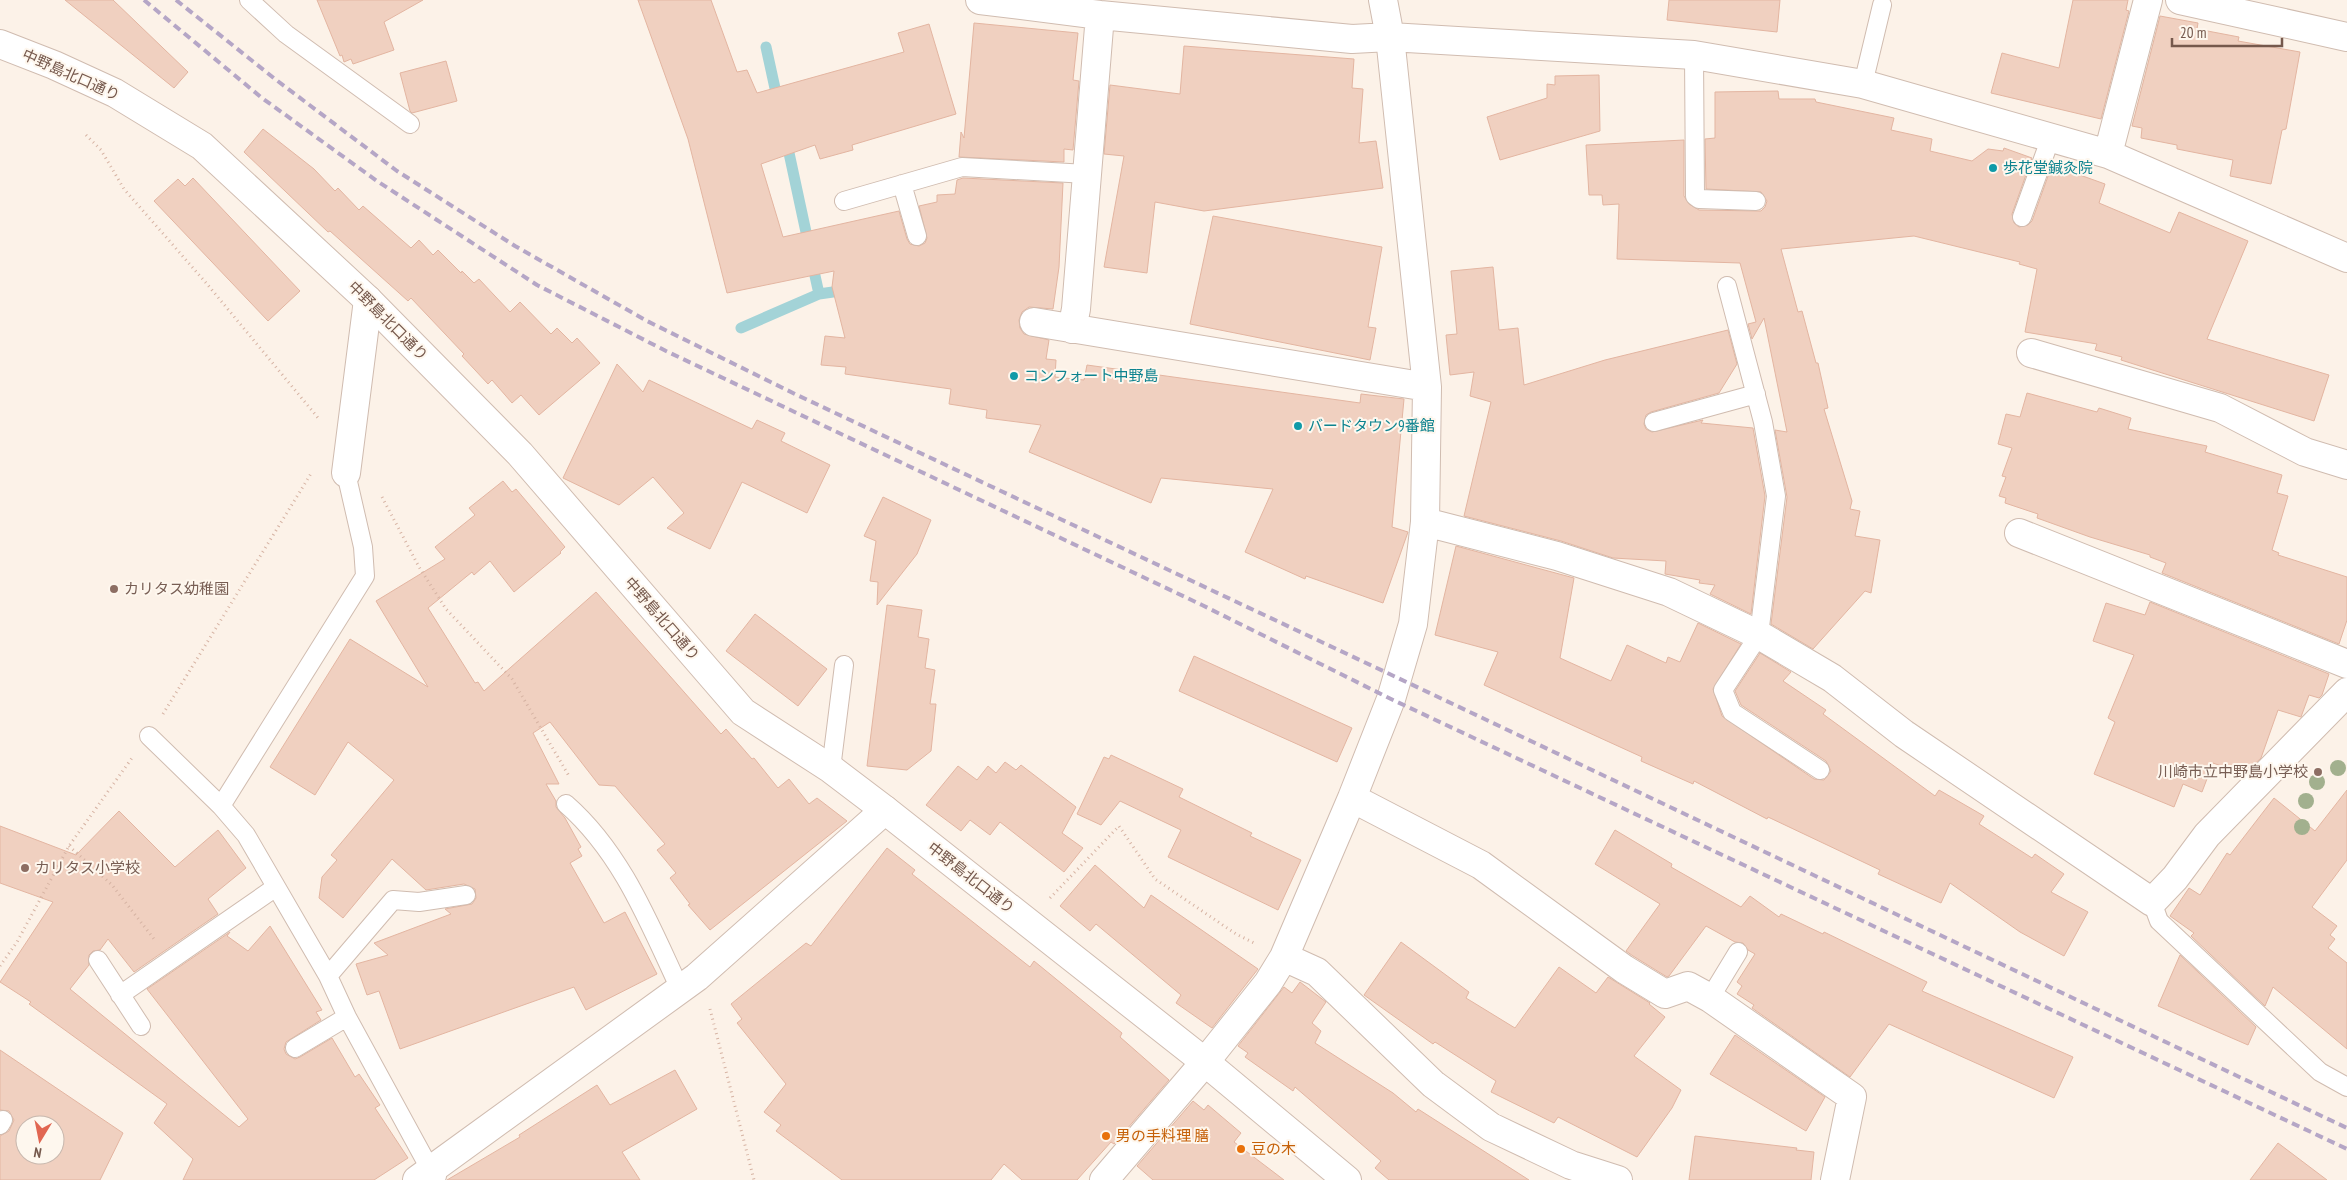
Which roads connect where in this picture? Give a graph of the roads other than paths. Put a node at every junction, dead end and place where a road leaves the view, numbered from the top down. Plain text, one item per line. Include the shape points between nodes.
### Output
1 (249, 0) edge
2 (980, 0) edge
3 (1383, 0) edge
4 (2148, 0) edge
5 (2180, 0) edge
6 (1882, 5) dead end
7 (1100, 7) edge
8 (1390, 37) junction
9 (2347, 37) edge
10 (0, 44) edge
11 (1694, 55) junction
12 (1863, 84) junction
13 (410, 124) dead end
14 (2051, 137) junction
15 (2108, 154) junction
16 (1087, 174) junction
17 (902, 184) junction
18 (844, 201) dead end
19 (1756, 201) dead end
20 (2022, 217) dead end
21 (916, 236) dead end
22 (2347, 258) edge
23 (1727, 286) dead end
24 (368, 300) junction
25 (1034, 322) dead end
26 (1072, 330) junction
27 (2031, 352) dead end
28 (1428, 387) junction
29 (1756, 394) junction
30 (1654, 422) dead end
31 (347, 462) joint
32 (2347, 465) edge
33 (1425, 522) junction
34 (2020, 533) dead end
35 (1759, 635) junction
36 (2347, 664) edge
37 (844, 665) dead end
38 (2347, 692) edge
39 (149, 736) road end
40 (831, 769) junction
41 (1820, 770) dead end
42 (1352, 798) junction
43 (566, 804) dead end
44 (222, 806) junction
45 (885, 810) junction
46 (276, 886) junction
47 (466, 895) dead end
48 (2152, 902) junction
49 (1738, 952) dead end
50 (1284, 957) junction
51 (98, 960) dead end
52 (328, 976) junction
53 (689, 983) junction
54 (120, 995) junction
55 (1710, 998) junction
56 (347, 1017) junction
57 (141, 1026) dead end
58 (295, 1048) dead end
59 (1205, 1062) junction
60 (2347, 1087) edge
61 (429, 1176) edge
62 (1345, 1179) edge
63 (1104, 1180) edge
64 (1618, 1180) edge
65 (1835, 1180) edge

1 - 13 lane via 286,34
2 - 7 street
3 - 8 street
4 - 15 street
5 - 9 street
6 - 12 lane
7 - 8 street via 1352,39
7 - 16 street
8 - 11 street
8 - 28 street
10 - 24 street, 中野島北口通り via 115,93 202,146
11 - 12 street
11 - 19 lane via 1695,196 1699,199
12 - 14 street
14 - 15 street
14 - 20 lane
15 - 22 street
16 - 17 lane via 962,167
16 - 26 street
17 - 18 lane
17 - 21 lane
23 - 29 lane
24 - 31 street
24 - 40 street, 中野島北口通り via 520,454 743,712
25 - 26 street
26 - 28 street
27 - 32 street via 2220,408 2305,452
28 - 33 street
29 - 30 lane
29 - 35 lane via 1776,496
31 - 44 lane via 363,547 365,576
33 - 35 street via 1557,556 1669,592
33 - 42 street via 1413,624 1394,692
34 - 36 street
35 - 41 lane via 1723,690 1732,712
35 - 48 street via 1832,678 1904,734
37 - 40 lane
38 - 48 street via 2207,835 2175,878
39 - 44 lane
40 - 45 street, 中野島北口通り
42 - 50 street
42 - 55 street via 1481,865 1624,969 1665,994 1688,986
43 - 53 lane via 584,819 613,856
44 - 46 lane via 246,835
45 - 53 street
45 - 59 street, 中野島北口通り
46 - 52 lane
46 - 54 lane
47 - 52 lane via 420,902 393,900
48 - 60 lane via 2166,927 2320,1072
49 - 55 lane
50 - 59 street via 1268,983
50 - 64 street via 1317,972 1433,1084 1490,1127 1571,1165
51 - 54 lane
52 - 56 lane
53 - 61 street
54 - 57 lane
55 - 65 street via 1852,1097
56 - 58 lane
56 - 61 lane
59 - 62 street, 中野島北口通り
59 - 63 street

